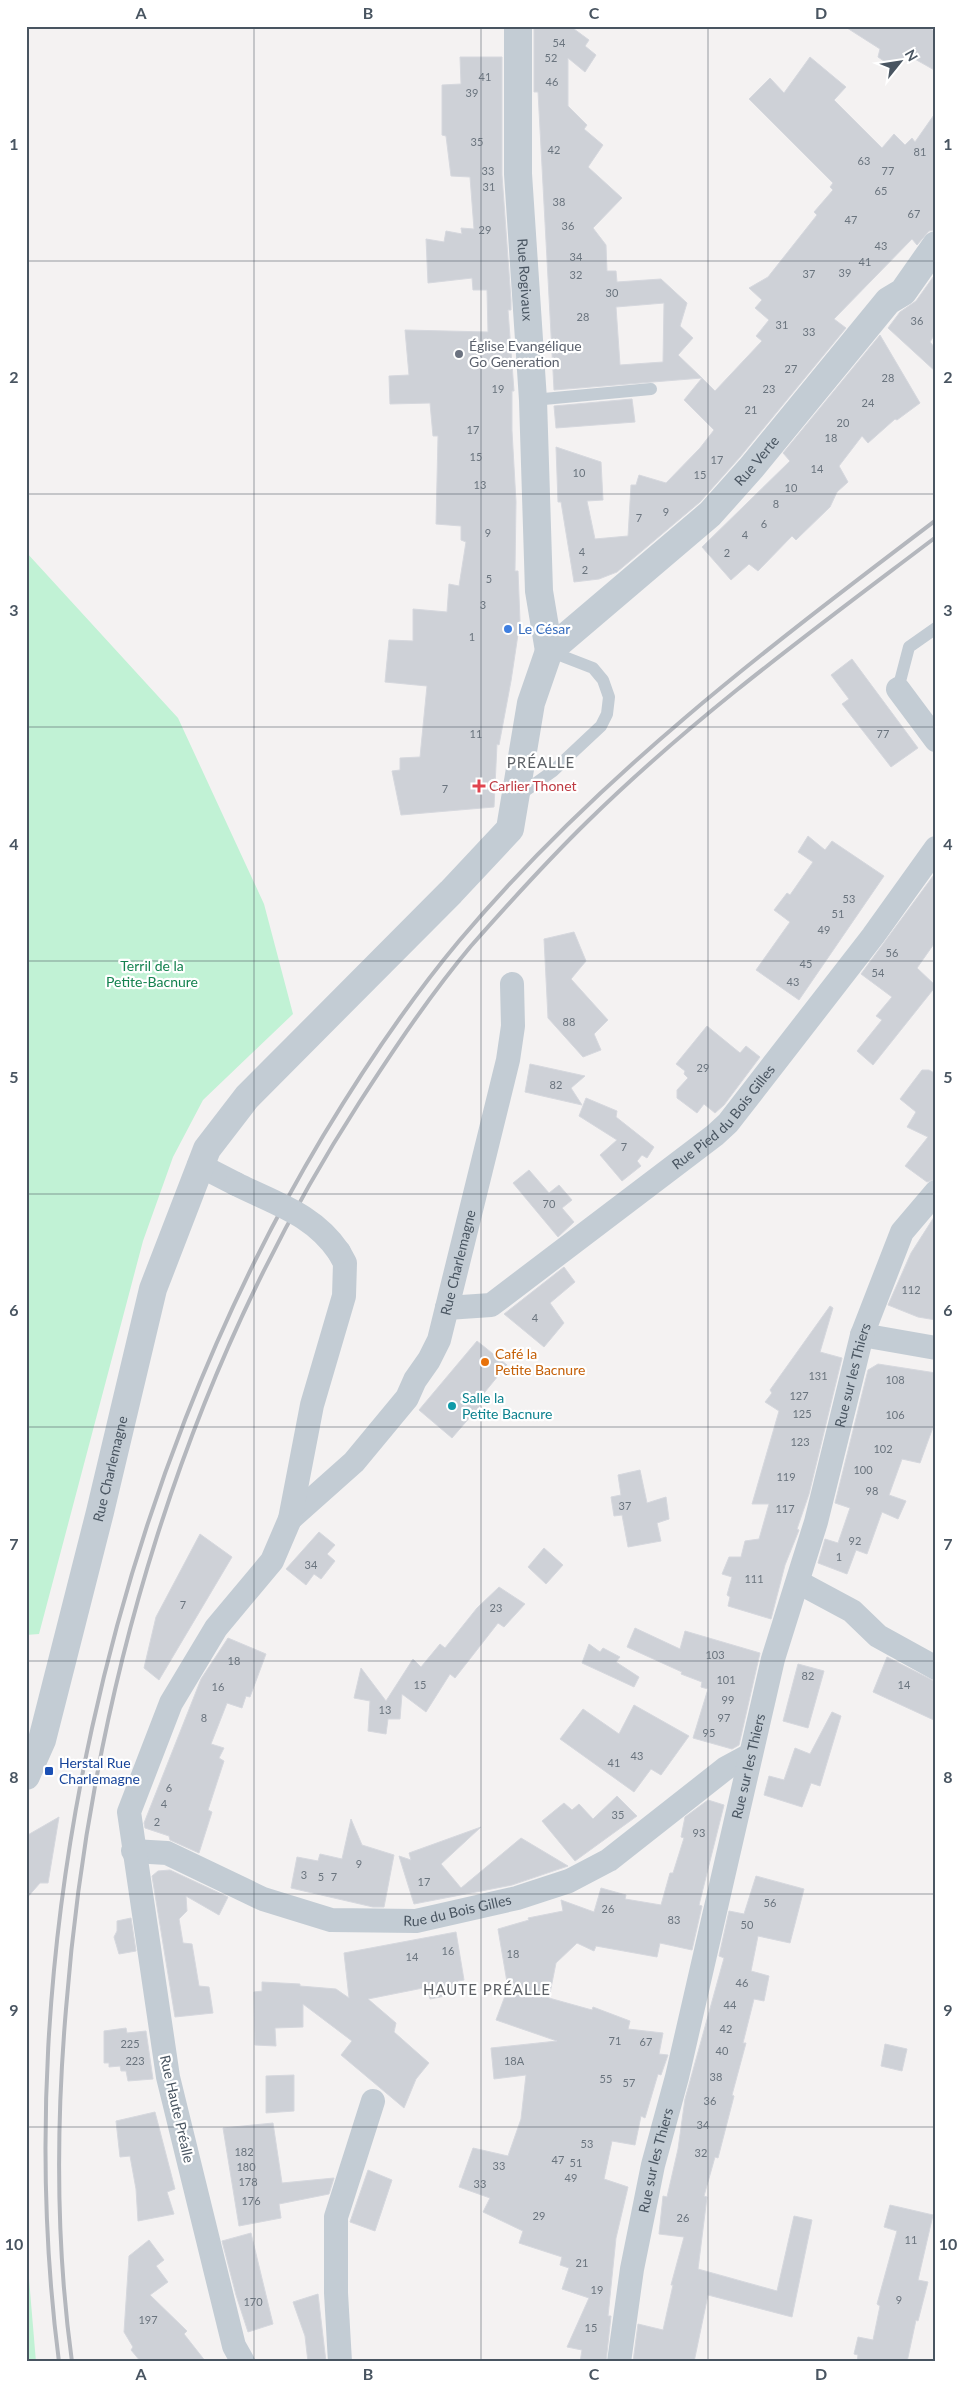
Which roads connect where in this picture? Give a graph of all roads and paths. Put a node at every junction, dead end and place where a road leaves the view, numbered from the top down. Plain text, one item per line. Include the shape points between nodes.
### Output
1 (518, 26) edge
2 (936, 245) edge
3 (651, 390) dead end
4 (533, 400) junction
5 (541, 608) junction
6 (588, 616) junction
7 (936, 628) edge
8 (549, 651) junction
9 (898, 689) joint
10 (936, 740) edge
11 (516, 797) junction
12 (936, 848) edge
13 (512, 984) dead end
14 (199, 1165) junction
15 (936, 1192) edge
16 (447, 1308) junction
17 (862, 1335) junction
18 (936, 1348) edge
19 (290, 1519) junction
20 (798, 1582) junction
21 (936, 1668) edge
22 (750, 1755) junction
23 (26, 1776) edge
24 (134, 1850) junction
25 (373, 2101) dead end
26 (243, 2362) edge
27 (340, 2362) edge
28 (618, 2362) edge

1 - 4 street, Rue Rogivaux via 518,174
2 - 6 street, Rue Verte via 902,292 888,301 752,468 710,514
3 - 4 lane
4 - 5 street, Rue Rogivaux
5 - 6 street via 554,617
5 - 8 street, Rue Rogivaux
6 - 8 street, Rue Verte
7 - 9 lane via 909,647
8 - 11 street, Rue Charlemagne via 531,703
8 - 11 lane via 593,668 603,680 609,697 607,714 600,726 553,771
9 - 10 street
11 - 14 street, Rue Charlemagne via 510,829 445,899 247,1097 207,1149
12 - 16 street, Rue Pied du Bois Gilles via 873,936 728,1123 491,1305
13 - 16 street, Rue Charlemagne via 513,1026 508,1060
14 - 19 street, Rue Charlemagne, bridge via 311,1221 328,1236 345,1263 344,1296 312,1405
14 - 23 street, Rue Charlemagne via 152,1289 42,1740
15 - 17 street, Rue sur les Thiers via 902,1232
16 - 19 street, Rue Charlemagne via 439,1340 407,1398 354,1462
17 - 18 street
17 - 20 street, Rue sur les Thiers
19 - 24 street, Rue Charlemagne via 272,1560 216,1628 172,1703 129,1812
20 - 21 street via 852,1611 878,1636
20 - 22 street, Rue sur les Thiers via 772,1659
22 - 24 street, Rue du Bois Gilles via 726,1768 609,1860 570,1881 518,1898 416,1922 331,1920 263,1899 167,1853
22 - 28 street, Rue sur les Thiers via 677,2076 652,2165
24 - 26 street, Rue Haute Préalle via 168,2077 234,2346
25 - 27 street via 336,2217

